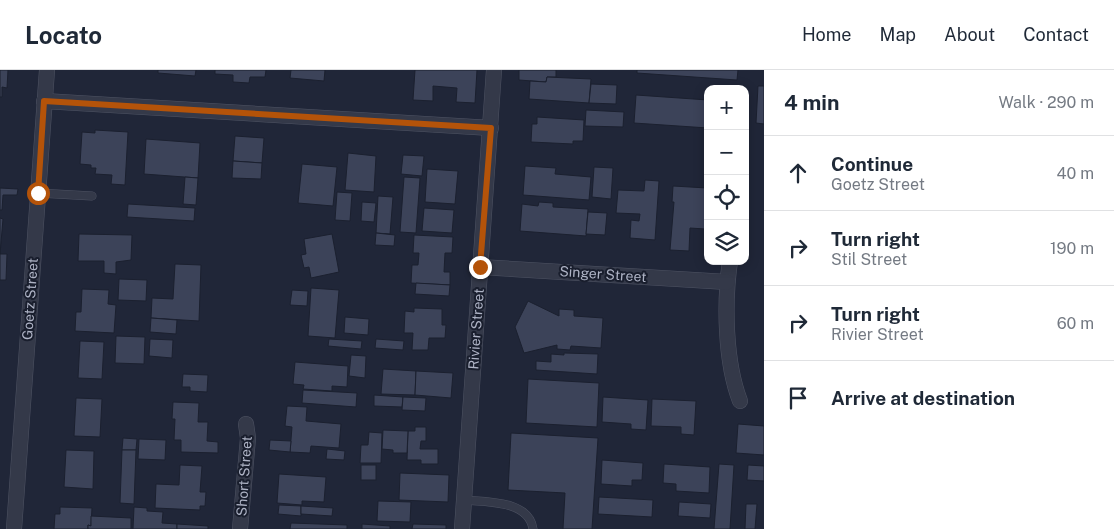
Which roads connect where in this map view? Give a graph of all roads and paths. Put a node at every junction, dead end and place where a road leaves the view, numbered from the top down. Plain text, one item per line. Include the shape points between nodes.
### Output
1 (47, 70) edge
2 (494, 70) edge
3 (44, 101) junction
4 (491, 128) junction
5 (38, 193) junction
6 (92, 196) dead end
7 (729, 265) edge
8 (480, 267) junction
9 (727, 282) junction
10 (740, 401) dead end
11 (246, 424) dead end
12 (464, 500) junction
13 (14, 529) edge
14 (240, 529) edge
15 (462, 529) edge
16 (533, 529) edge

1 - 3 street, Goetz Street
2 - 4 street, Rivier Street
3 - 4 street
3 - 5 street, Goetz Street
4 - 8 street, Rivier Street
5 - 6 lane
5 - 13 street, Goetz Street
7 - 9 street
8 - 9 street, Singer Street
8 - 12 street, Rivier Street
9 - 10 street via 728,359
11 - 14 street, Short Street via 248,438
12 - 15 street, Rivier Street
12 - 16 lane via 517,508 527,514

